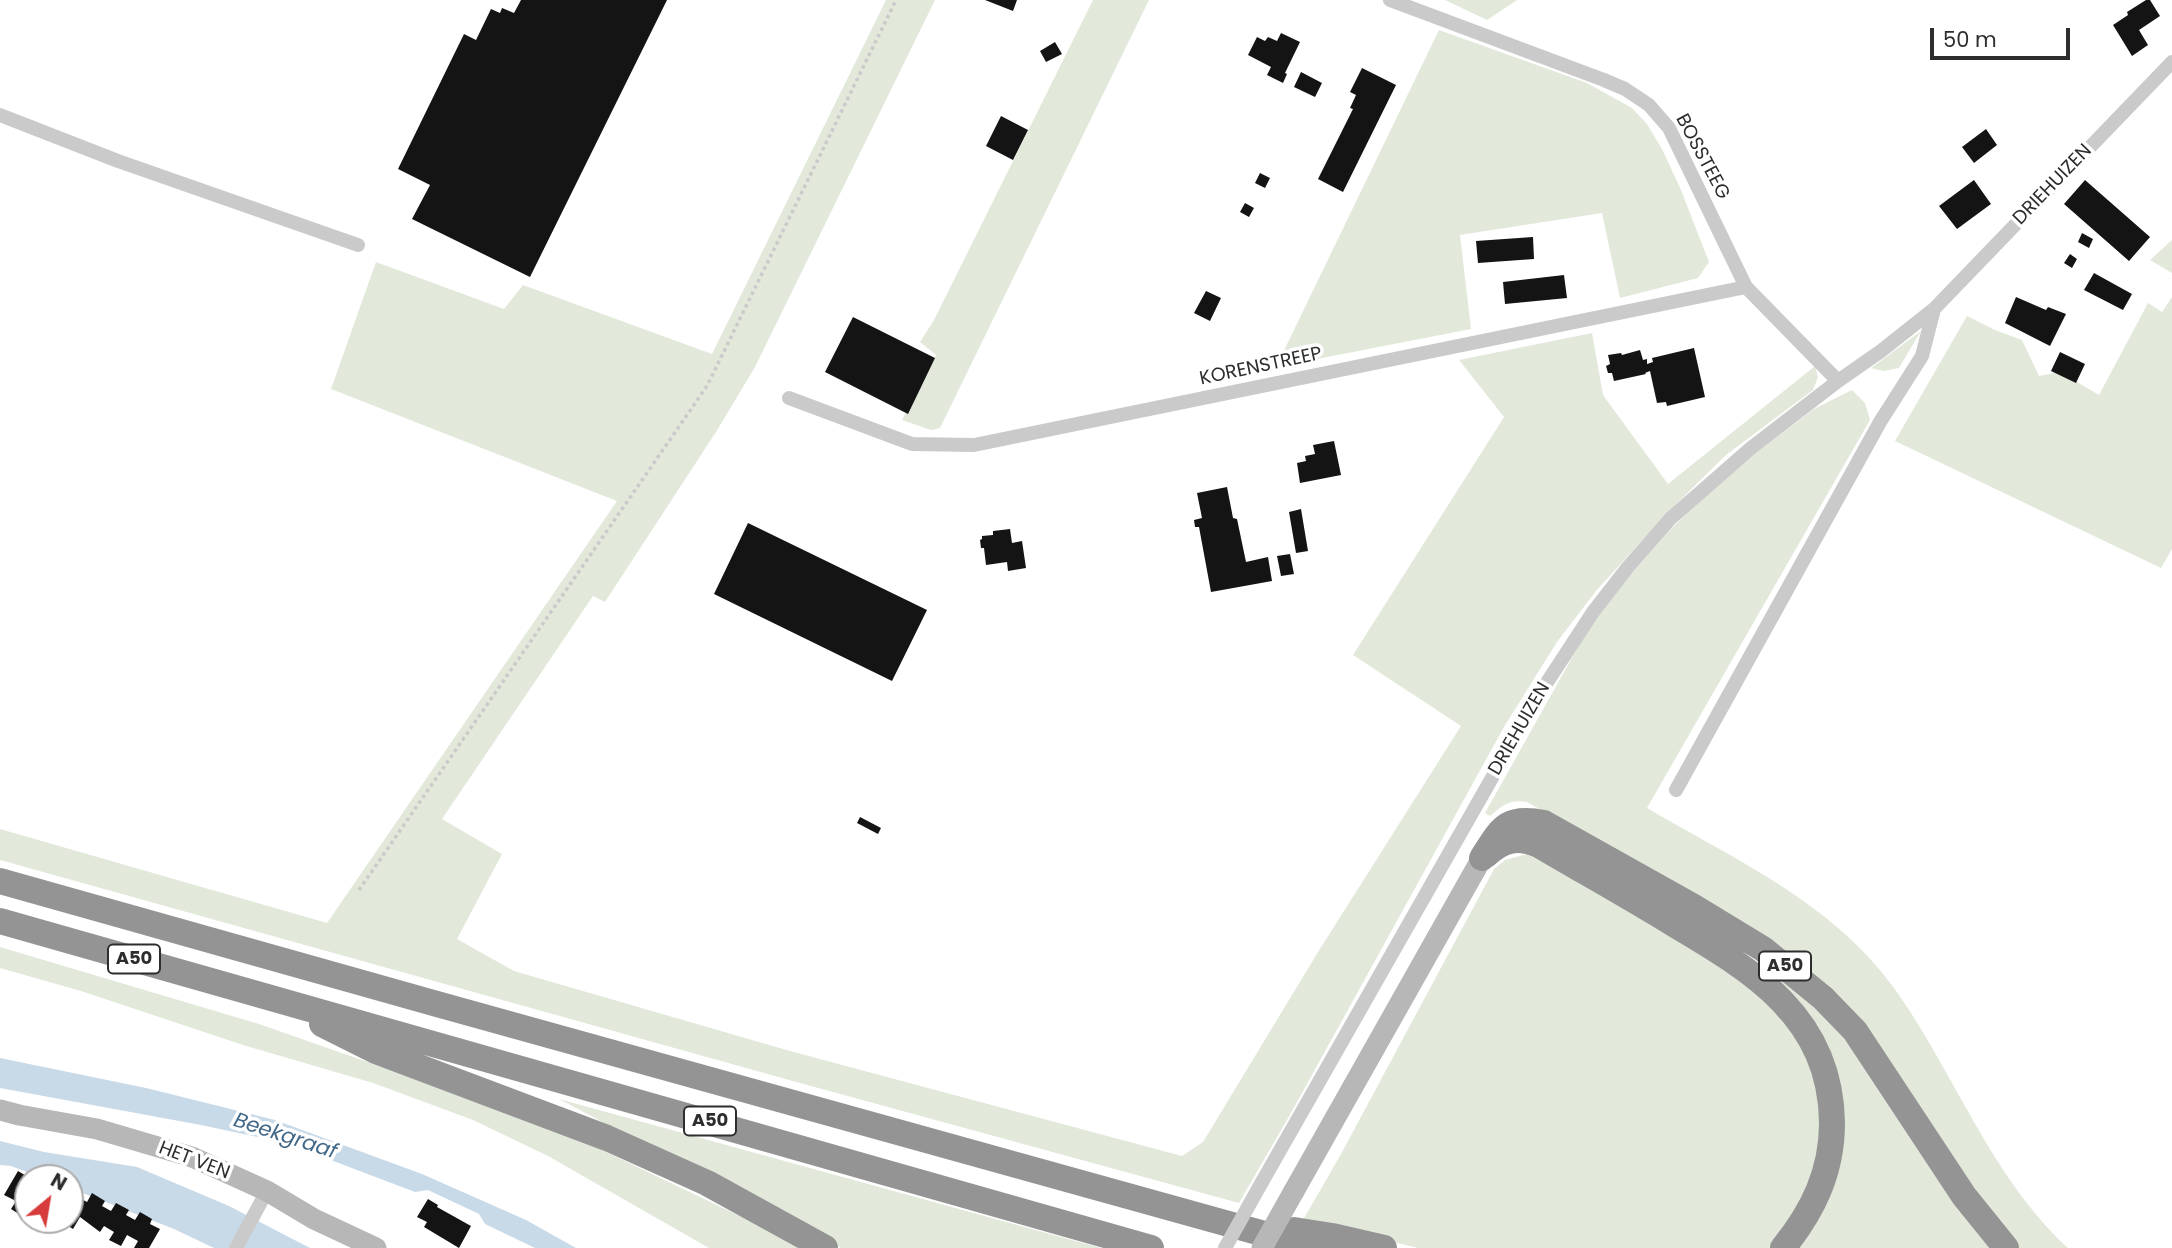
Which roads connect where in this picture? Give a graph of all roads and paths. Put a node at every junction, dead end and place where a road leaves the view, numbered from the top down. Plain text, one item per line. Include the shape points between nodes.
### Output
1 (896, 0) edge
2 (1390, 0) edge
3 (2172, 62) edge
4 (0, 115) edge
5 (358, 245) dead end
6 (1746, 287) junction
7 (1934, 309) junction
8 (1838, 381) junction
9 (789, 398) dead end
10 (1676, 790) dead end
11 (1482, 858) junction
12 (0, 881) edge
13 (359, 890) dead end
14 (0, 921) edge
15 (267, 997) junction
16 (0, 1110) edge
17 (267, 1191) junction
18 (1206, 1217) junction
19 (236, 1248) edge
20 (376, 1248) edge
21 (825, 1248) edge
22 (1151, 1248) edge
23 (1225, 1248) edge
24 (1262, 1248) edge
25 (1315, 1248) edge
26 (1384, 1248) edge
27 (1783, 1248) edge
28 (2006, 1248) edge

1 - 13 path via 707,386
2 - 6 street, BOSSTEEG via 1604,80 1649,105 1669,128
3 - 7 street, DRIEHUIZEN
4 - 5 street
6 - 8 street, BOSSTEEG
6 - 9 street, KORENSTREEP via 974,445 912,444
7 - 8 street, DRIEHUIZEN
7 - 10 street, DRIEHUIZEN via 1922,356 1880,422
8 - 23 street, DRIEHUIZEN, bridge via 1671,518 1593,612 1542,690
11 - 24 main road, bridge
11 - 27 highway, A50 via 1510,840 1539,845 1723,952 1764,982 1802,1024 1827,1081 1832,1136 1830,1158 1813,1205
11 - 28 highway, A50 via 1509,823 1544,823 1763,949 1855,1031 1964,1196
12 - 18 highway, A50
14 - 15 highway, A50
15 - 21 highway, A50 via 376,1051 607,1138 695,1177
15 - 22 highway, A50
16 - 17 main road, HET VEN via 97,1129 192,1157
17 - 19 street
17 - 20 main road, HET VEN
18 - 25 highway, A50
18 - 26 highway, A50

